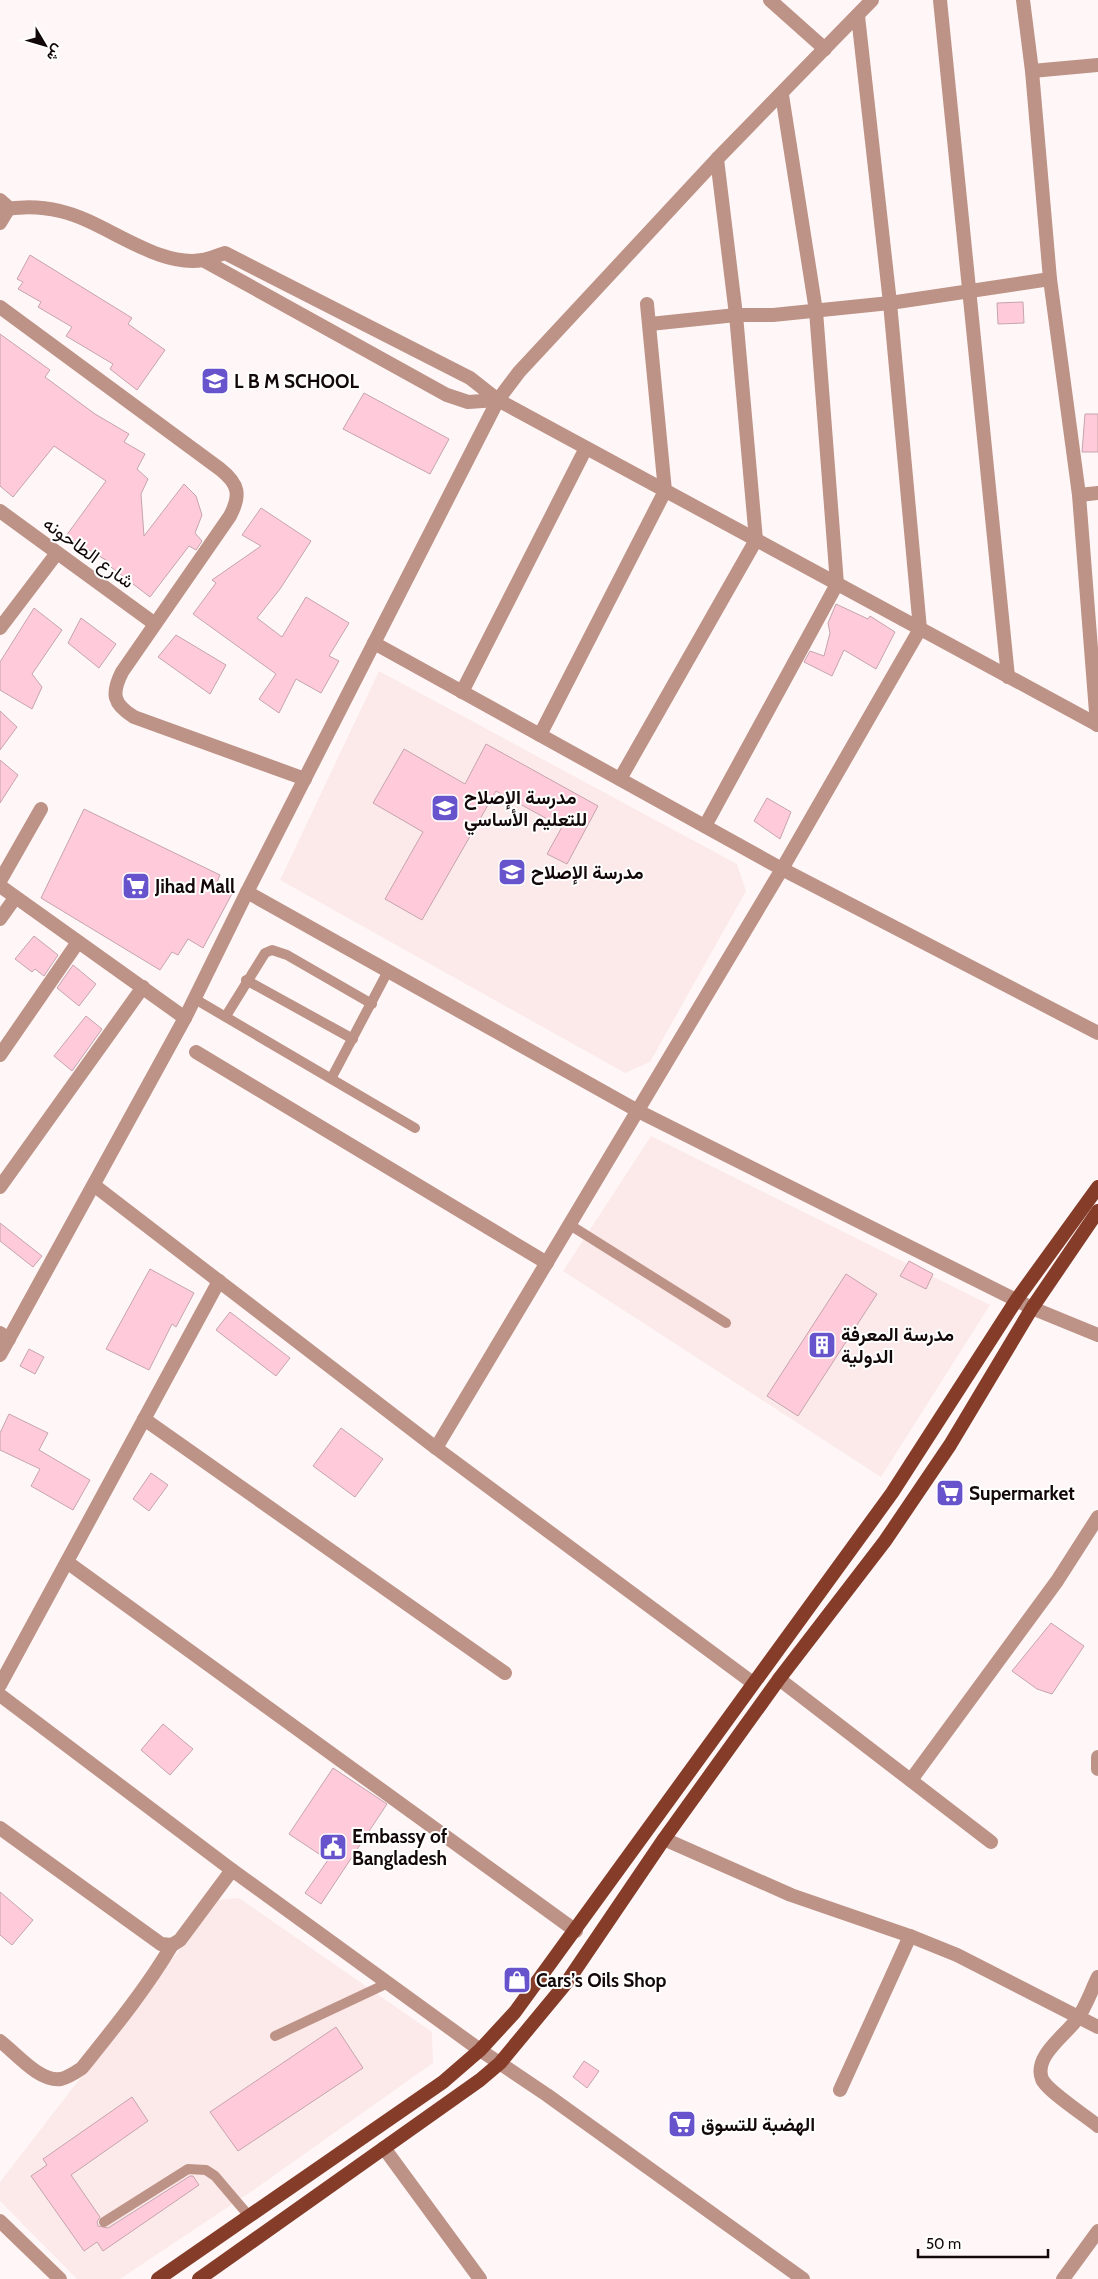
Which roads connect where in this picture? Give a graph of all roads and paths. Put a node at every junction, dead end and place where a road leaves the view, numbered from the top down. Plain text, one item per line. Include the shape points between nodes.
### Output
1 (770, 0) edge
2 (872, 0) edge
3 (940, 0) edge
4 (1023, 0) edge
5 (858, 16) junction
6 (826, 49) junction
7 (1098, 65) edge
8 (1032, 71) junction
9 (782, 95) junction
10 (717, 160) junction
11 (3, 206) edge
12 (0, 223) edge
13 (203, 260) junction
14 (1050, 279) junction
15 (970, 292) junction
16 (890, 303) junction
17 (647, 304) dead end
18 (0, 307) edge
19 (816, 311) junction
20 (736, 315) junction
21 (650, 324) junction
22 (498, 400) junction
23 (586, 448) junction
24 (665, 491) junction
25 (1098, 493) edge
26 (1079, 495) junction
27 (0, 511) edge
28 (756, 540) junction
29 (57, 553) junction
30 (836, 584) junction
31 (156, 624) junction
32 (0, 628) edge
33 (920, 629) junction
34 (374, 643) junction
35 (1008, 677) junction
36 (462, 692) junction
37 (1098, 725) edge
38 (540, 735) junction
39 (305, 779) junction
40 (620, 780) junction
41 (41, 809) dead end
42 (705, 826) junction
43 (782, 869) junction
44 (0, 881) edge
45 (0, 886) edge
46 (247, 892) junction
47 (16, 898) junction
48 (0, 919) edge
49 (78, 942) junction
50 (388, 971) junction
51 (246, 980) junction
52 (143, 987) junction
53 (195, 998) junction
54 (372, 1004) junction
55 (226, 1016) junction
56 (185, 1018) junction
57 (1098, 1033) edge
58 (353, 1039) junction
59 (196, 1052) dead end
60 (0, 1055) edge
61 (332, 1078) junction
62 (638, 1111) junction
63 (415, 1128) dead end
64 (95, 1186) junction
65 (0, 1187) edge
66 (1098, 1187) edge
67 (1098, 1211) edge
68 (570, 1225) junction
69 (547, 1263) junction
70 (219, 1281) junction
71 (1016, 1299) junction
72 (1032, 1308) junction
73 (726, 1323) dead end
74 (1098, 1335) edge
75 (4, 1336) edge
76 (0, 1355) edge
77 (144, 1419) junction
78 (436, 1448) junction
79 (1098, 1517) edge
80 (67, 1562) junction
81 (505, 1673) dead end
82 (779, 1680) junction
83 (754, 1683) junction
84 (0, 1685) edge
85 (0, 1695) edge
86 (1098, 1757) edge
87 (1098, 1769) edge
88 (910, 1780) junction
89 (0, 1828) edge
90 (664, 1839) junction
91 (991, 1842) dead end
92 (232, 1870) junction
93 (576, 1931) junction
94 (910, 1936) junction
95 (172, 1945) junction
96 (1098, 1977) edge
97 (388, 1983) junction
98 (1078, 2018) junction
99 (1098, 2027) edge
100 (275, 2036) dead end
101 (0, 2041) edge
102 (480, 2050) junction
103 (500, 2063) junction
104 (840, 2090) dead end
105 (1098, 2126) edge
106 (384, 2148) junction
107 (249, 2216) junction
108 (0, 2221) edge
109 (104, 2222) dead end
110 (1098, 2231) edge
111 (60, 2279) edge
112 (158, 2279) edge
113 (199, 2279) edge
114 (480, 2279) edge
115 (803, 2279) edge
116 (1063, 2279) edge

1 - 6 street
2 - 5 street
3 - 15 street
4 - 8 street
5 - 6 street
5 - 16 street
6 - 9 street
7 - 8 street
8 - 14 street
9 - 10 street
9 - 19 street
10 - 20 street
10 - 22 street via 519,372
11 - 12 street
11 - 13 street via 62,211 158,254
13 - 22 street via 447,395 468,402
13 - 22 street via 225,253 470,378
14 - 15 street
14 - 26 street
15 - 16 street
15 - 35 street
16 - 19 street
16 - 33 street
17 - 21 street
18 - 31 street via 231,477 237,489 237,503 230,516
19 - 20 street
19 - 30 street
20 - 21 street
20 - 28 street
21 - 24 street
22 - 23 street
22 - 34 street
23 - 24 street
23 - 36 street
24 - 28 street
24 - 38 street
25 - 26 street
26 - 37 street
27 - 29 street, شارع الطاحونه
28 - 30 street
28 - 40 street
29 - 31 street, شارع الطاحونه
29 - 32 street
30 - 33 street
30 - 42 street
31 - 39 street via 115,686 115,698 122,710
33 - 35 street
33 - 43 street
34 - 36 street
34 - 39 street
35 - 37 street
36 - 38 street
38 - 40 street
39 - 46 street
40 - 42 street
41 - 44 street
42 - 43 street
43 - 57 street
43 - 62 street
45 - 47 street
46 - 50 street
46 - 53 street
47 - 48 street
47 - 49 street
49 - 52 street
49 - 60 street
50 - 54 lane
50 - 62 street
51 - 54 lane via 265,953 272,950 287,955
51 - 55 lane
51 - 58 lane
52 - 56 street
52 - 65 street
53 - 55 lane
53 - 56 street
54 - 58 lane
55 - 61 lane
56 - 64 street
58 - 61 lane
59 - 69 street
61 - 63 lane
62 - 68 street
62 - 71 street
64 - 70 street
64 - 75 street
66 - 71 main road
67 - 72 main road
68 - 69 street
68 - 73 lane
69 - 78 street
70 - 77 street
70 - 78 street
71 - 72 street
71 - 83 main road via 892,1493
72 - 74 street
72 - 82 main road via 914,1500
75 - 76 street
77 - 80 street
77 - 81 street
78 - 83 street
79 - 88 street via 1057,1580
80 - 84 street
80 - 93 street
82 - 88 street
82 - 90 main road
83 - 93 main road
85 - 92 street
86 - 87 street
88 - 91 street
89 - 95 street via 152,1939
90 - 94 street via 791,1895
90 - 103 main road via 566,1982
92 - 95 street via 180,1940
92 - 97 street
93 - 102 main road via 515,2012
94 - 98 street via 984,1967
94 - 104 street
95 - 101 street via 133,2003 82,2068 72,2075 60,2079 43,2076
96 - 98 street
97 - 100 lane
97 - 102 street
98 - 99 street
98 - 105 street via 1045,2056 1040,2069 1042,2080
102 - 103 street
102 - 107 main road via 443,2082
103 - 106 main road
103 - 115 street
106 - 113 main road
106 - 114 street
107 - 109 lane via 215,2176 206,2170 188,2169
107 - 112 main road
108 - 111 street
110 - 116 street

